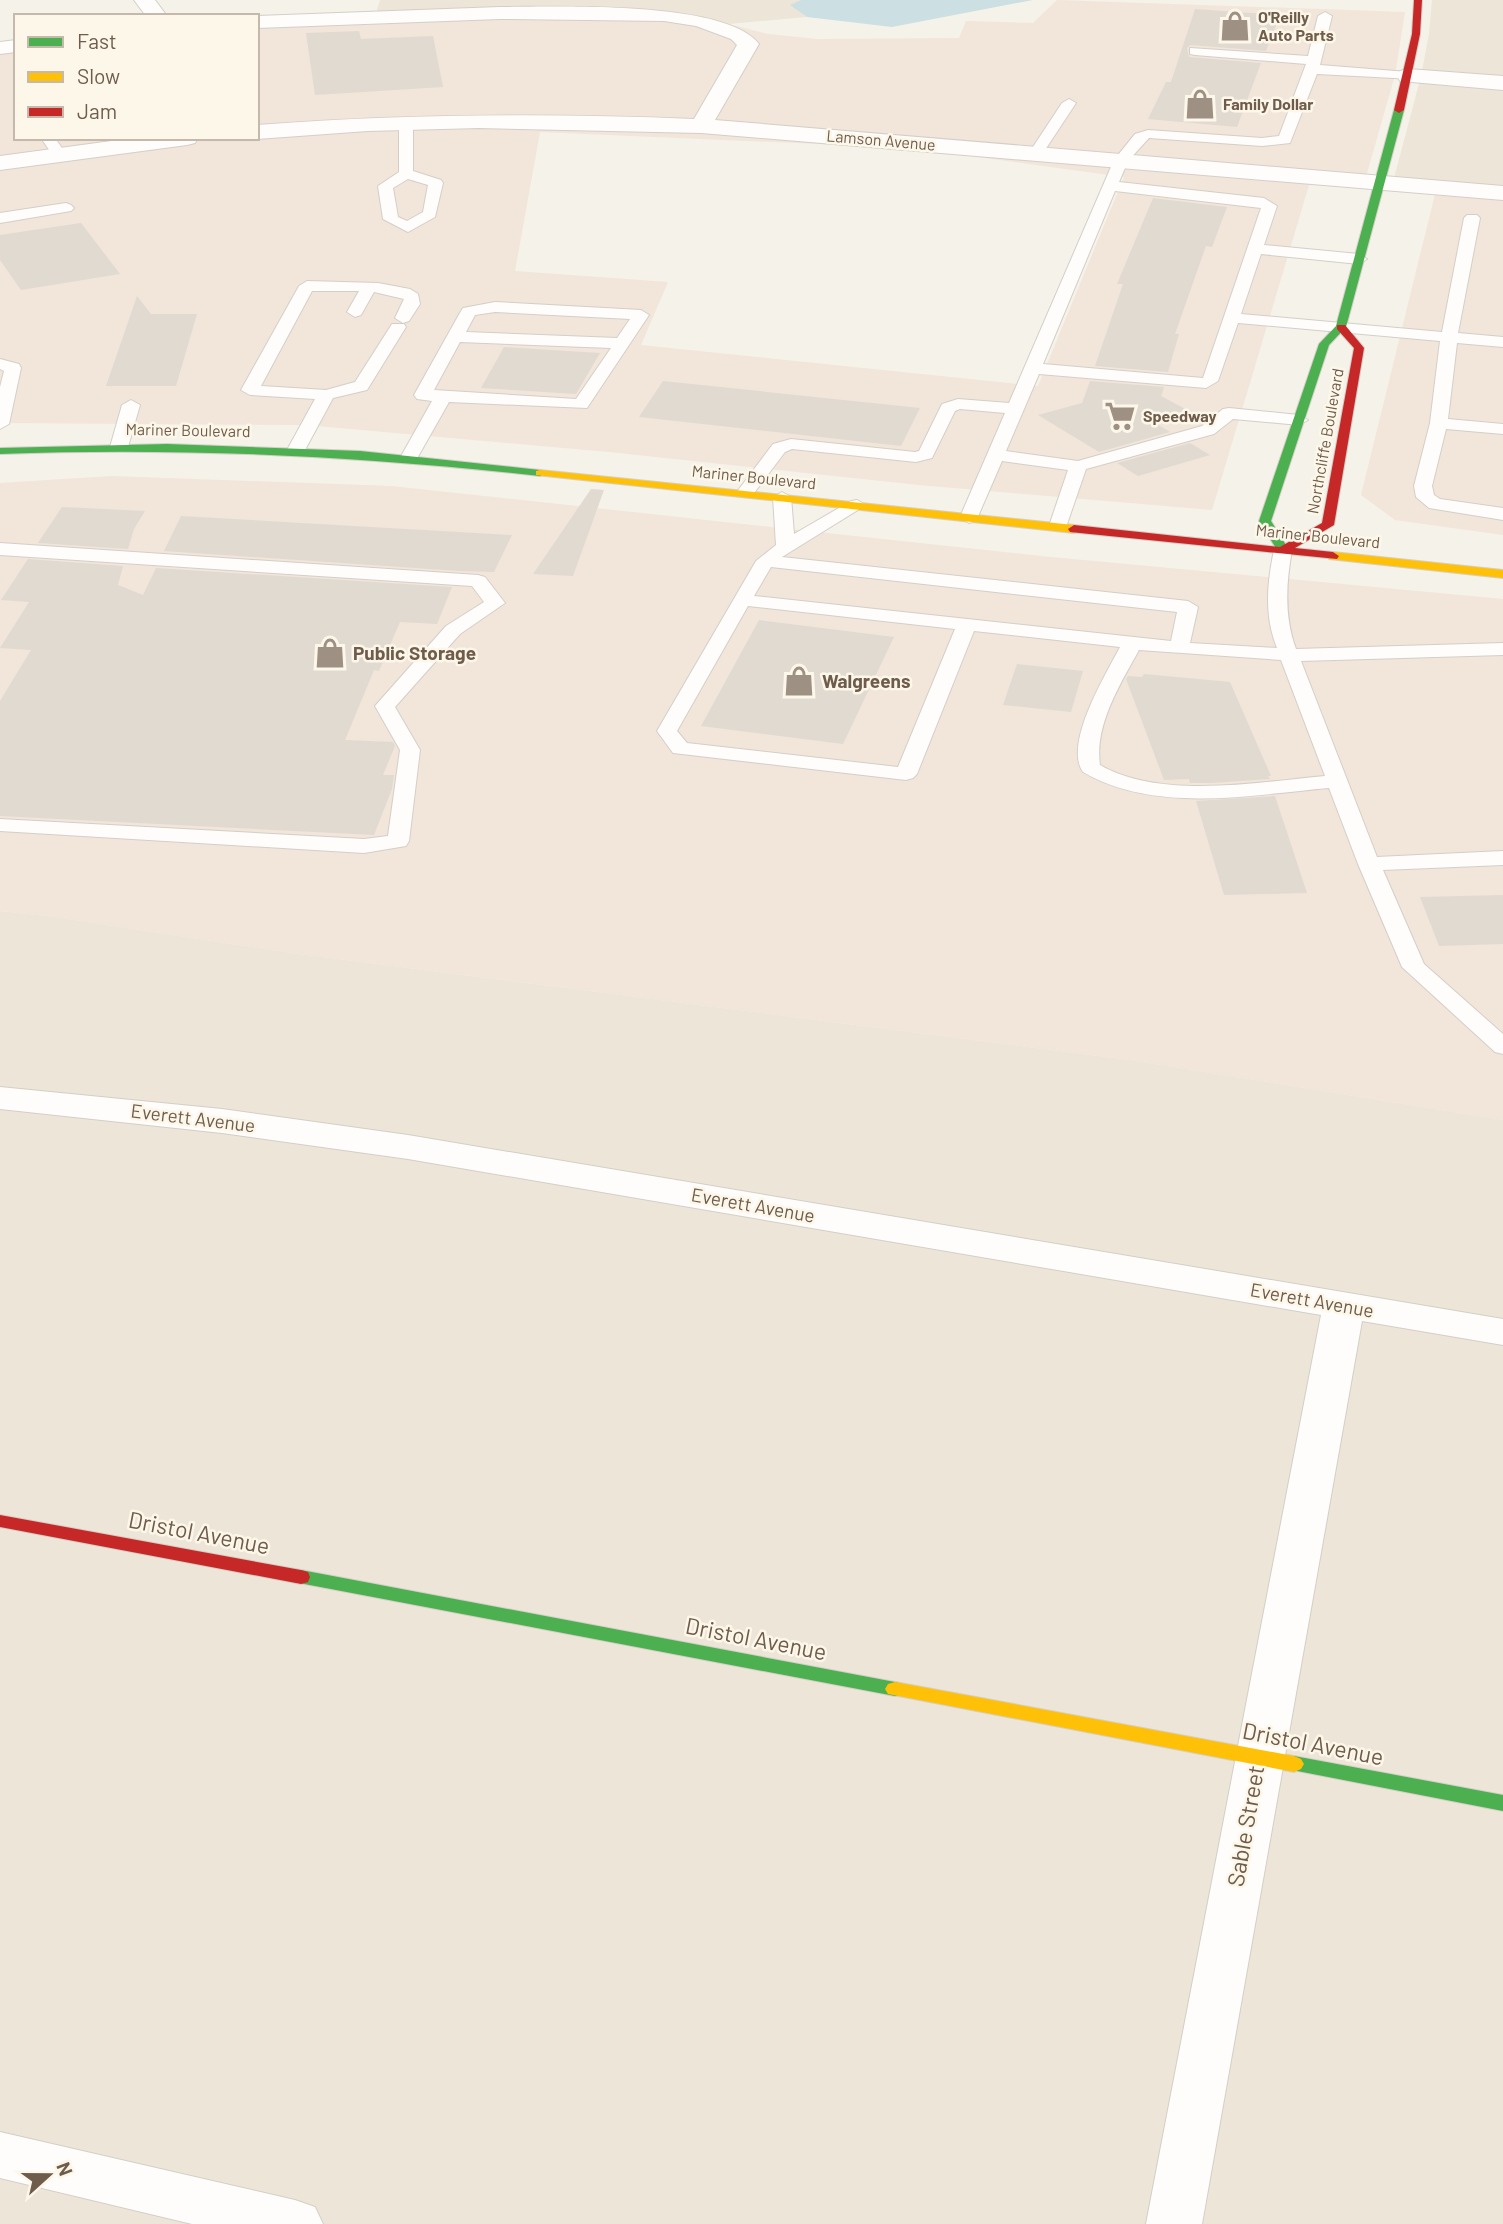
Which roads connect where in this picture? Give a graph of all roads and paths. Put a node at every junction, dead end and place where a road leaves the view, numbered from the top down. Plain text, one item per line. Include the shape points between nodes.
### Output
1 (144, 0) edge
2 (1418, 0) edge
3 (155, 14) edge
4 (1325, 16) dead end
5 (259, 22) edge
6 (1195, 51) dead end
7 (1313, 65) junction
8 (1408, 76) junction
9 (1503, 83) edge
10 (1069, 103) dead end
11 (406, 123) junction
12 (701, 126) junction
13 (259, 132) edge
14 (154, 140) edge
15 (54, 146) edge
16 (1036, 153) junction
17 (1121, 160) junction
18 (0, 163) edge
19 (406, 174) dead end
20 (1379, 183) junction
21 (1111, 186) junction
22 (1503, 193) edge
23 (66, 208) dead end
24 (0, 218) edge
25 (1472, 218) dead end
26 (1254, 248) junction
27 (1359, 259) junction
28 (368, 289) junction
29 (355, 312) dead end
30 (1231, 318) junction
31 (1341, 327) junction
32 (456, 337) junction
33 (1449, 337) junction
34 (1503, 342) edge
35 (621, 343) junction
36 (0, 364) edge
37 (1033, 369) junction
38 (316, 376) dead end
39 (305, 394) junction
40 (326, 395) junction
41 (443, 397) junction
42 (131, 405) dead end
43 (1016, 409) junction
44 (1, 419) edge
45 (1299, 420) junction
46 (1503, 429) edge
47 (1437, 430) junction
48 (1503, 444) edge
49 (119, 447) junction
50 (296, 450) junction
51 (0, 451) edge
52 (996, 455) junction
53 (409, 458) junction
54 (1078, 466) junction
55 (745, 494) junction
56 (782, 497) junction
57 (857, 505) junction
58 (1503, 514) edge
59 (970, 517) junction
60 (1058, 526) junction
61 (785, 545) junction
62 (0, 550) edge
63 (1283, 550) junction
64 (765, 561) junction
65 (1503, 574) edge
66 (742, 600) junction
67 (967, 625) junction
68 (1132, 644) junction
69 (1179, 648) junction
70 (1503, 649) edge
71 (1289, 655) junction
72 (1338, 781) junction
73 (0, 825) edge
74 (1503, 858) edge
75 (1369, 864) junction
76 (1503, 1047) edge
77 (0, 1098) edge
78 (1344, 1305) junction
79 (1503, 1332) edge
80 (0, 1521) edge
81 (1258, 1757) junction
82 (1503, 1803) edge
83 (0, 2155) edge
84 (295, 2224) edge
85 (1174, 2224) edge

1 - 3 street
2 - 8 main road, Northcliffe Boulevard
4 - 7 lane
5 - 12 street via 500,13 664,15 700,20 738,35 748,44
6 - 7 lane
7 - 8 lane
7 - 17 lane via 1285,140 1148,134 1139,137
8 - 9 street
8 - 20 main road, Northcliffe Boulevard
10 - 16 lane
11 - 12 street, Lamson Avenue
11 - 13 street, Lamson Avenue
11 - 19 lane
12 - 16 street, Lamson Avenue
14 - 15 street
15 - 18 street
16 - 17 street, Lamson Avenue
17 - 20 street, Lamson Avenue
17 - 21 lane
20 - 22 street, Lamson Avenue
20 - 27 main road, Northcliffe Boulevard
21 - 26 lane via 1259,201 1269,206
21 - 37 lane
23 - 24 lane
25 - 33 lane
26 - 27 lane
26 - 30 lane
27 - 31 main road, Northcliffe Boulevard
28 - 29 lane
28 - 39 lane via 307,286 250,390
28 - 40 lane via 408,293 412,304 361,386
30 - 31 lane
30 - 37 lane via 1210,380 1200,384
31 - 33 lane
31 - 45 main road, Northcliffe Boulevard via 1324,344
31 - 63 main road, Northcliffe Boulevard via 1359,348 1328,525
32 - 35 lane
32 - 35 lane via 469,311 495,307 640,315
32 - 41 lane via 424,396
33 - 34 lane
33 - 47 lane
35 - 41 lane via 581,404
36 - 44 lane via 13,368
37 - 43 lane
38 - 39 lane
39 - 40 lane
40 - 50 lane
41 - 53 lane
42 - 49 lane
43 - 52 lane
43 - 55 lane via 958,404 948,408 926,453 916,457 791,444 779,447
45 - 54 lane via 1229,413 1208,430
45 - 63 main road, Northcliffe Boulevard via 1265,521
46 - 47 lane
47 - 48 lane
47 - 58 lane via 1423,486 1425,497 1435,504
49 - 50 main road, Mariner Boulevard
49 - 51 main road, Mariner Boulevard
50 - 53 main road, Mariner Boulevard
52 - 54 lane
52 - 59 lane
53 - 55 main road, Mariner Boulevard
54 - 60 lane
55 - 56 main road, Mariner Boulevard
56 - 57 main road, Mariner Boulevard
56 - 61 lane
57 - 59 main road, Mariner Boulevard
57 - 61 lane
59 - 60 main road, Mariner Boulevard
60 - 63 main road, Mariner Boulevard
61 - 64 lane
62 - 73 lane via 478,581 495,603 453,630 385,706 410,750 398,841 364,846
63 - 65 main road, Mariner Boulevard
63 - 71 lane via 1277,579 1279,629
64 - 66 lane
64 - 69 lane via 1188,607
66 - 67 lane
66 - 67 lane via 667,731 680,749 906,774
67 - 68 lane
68 - 69 lane
68 - 72 lane via 1103,697 1088,749 1090,768 1098,775 1129,787 1172,791
69 - 71 lane
70 - 71 lane
71 - 72 lane
72 - 75 lane
74 - 75 lane
75 - 76 lane via 1414,967
77 - 78 street, Everett Avenue via 222,1121 408,1147
78 - 79 street, Everett Avenue
78 - 81 street, Sable Street
80 - 81 main road, Dristol Avenue
81 - 82 main road, Dristol Avenue
81 - 85 street, Sable Street
83 - 84 street

